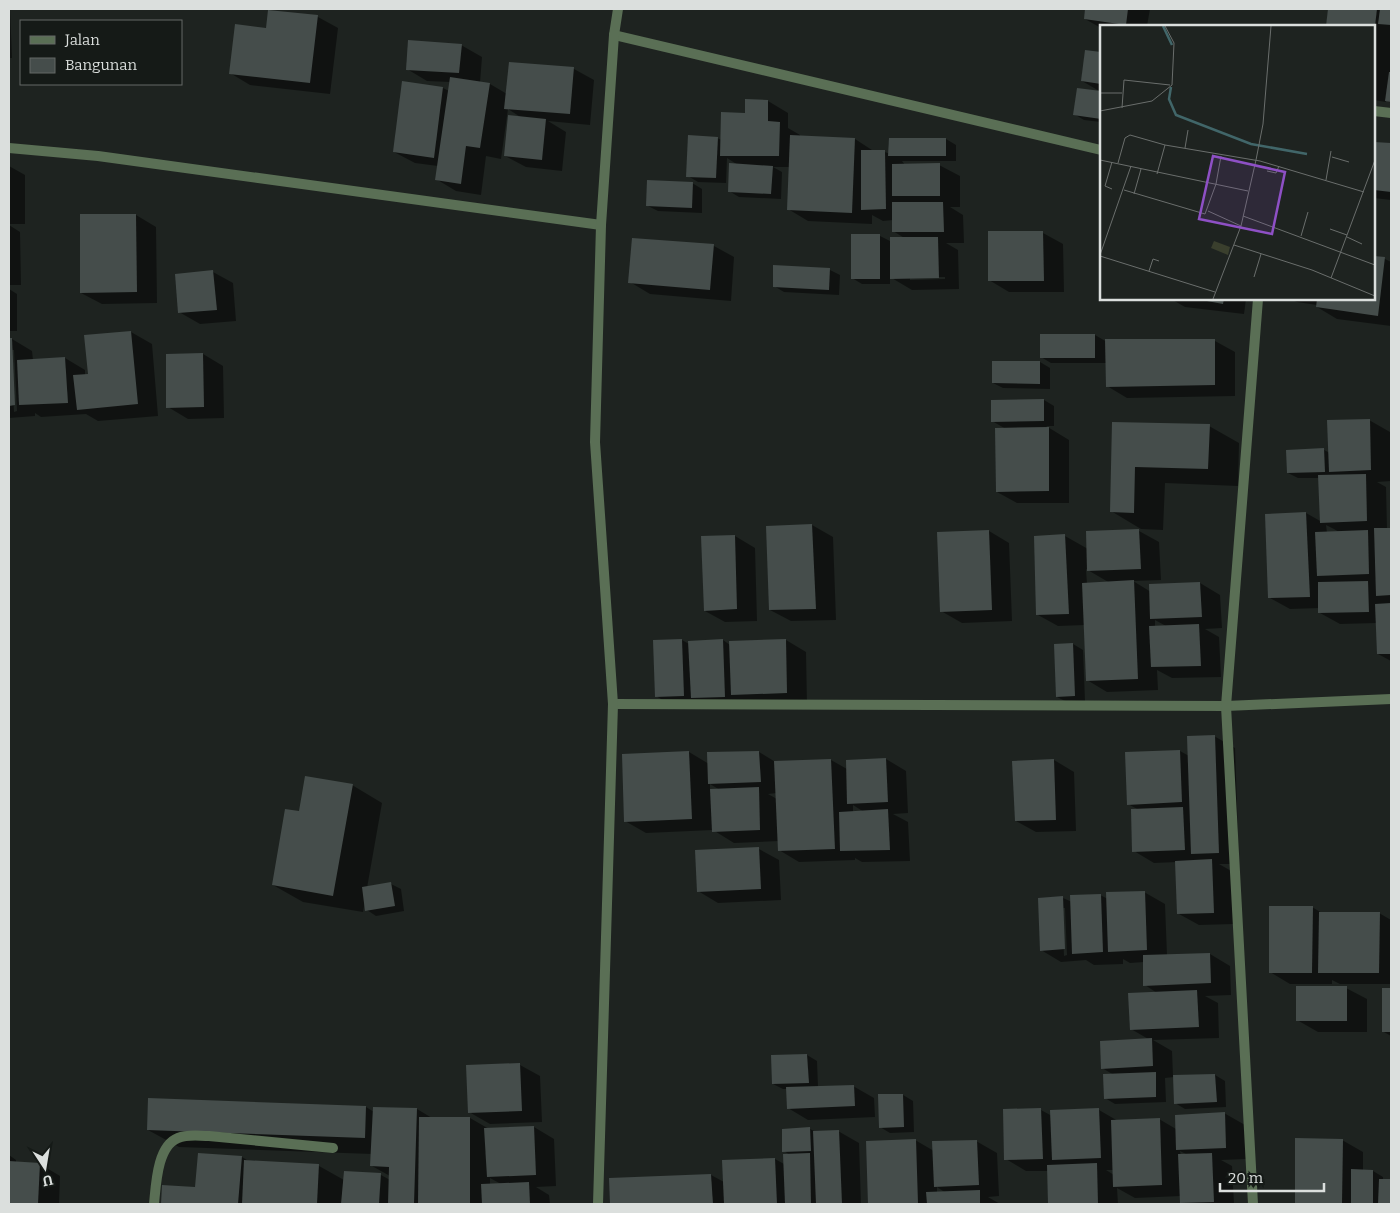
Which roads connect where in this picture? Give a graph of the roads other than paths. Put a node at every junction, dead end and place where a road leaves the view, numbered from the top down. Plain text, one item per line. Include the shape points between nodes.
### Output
1 (618, 9) edge
2 (614, 35) junction
3 (1375, 111) edge
4 (1391, 113) edge
5 (9, 148) edge
6 (1100, 150) edge
7 (601, 225) junction
8 (1258, 300) edge
9 (1391, 699) edge
10 (613, 704) junction
11 (1226, 706) junction
12 (333, 1148) dead end
13 (154, 1204) edge
14 (598, 1204) edge
15 (1253, 1204) edge

1 - 2 street
2 - 6 street
2 - 7 street
3 - 4 street
5 - 7 street via 98,156
7 - 10 street via 594,442
8 - 11 street
9 - 11 street
10 - 11 street
10 - 14 street
11 - 15 street
12 - 13 street via 209,1136 177,1138 164,1151 157,1173

